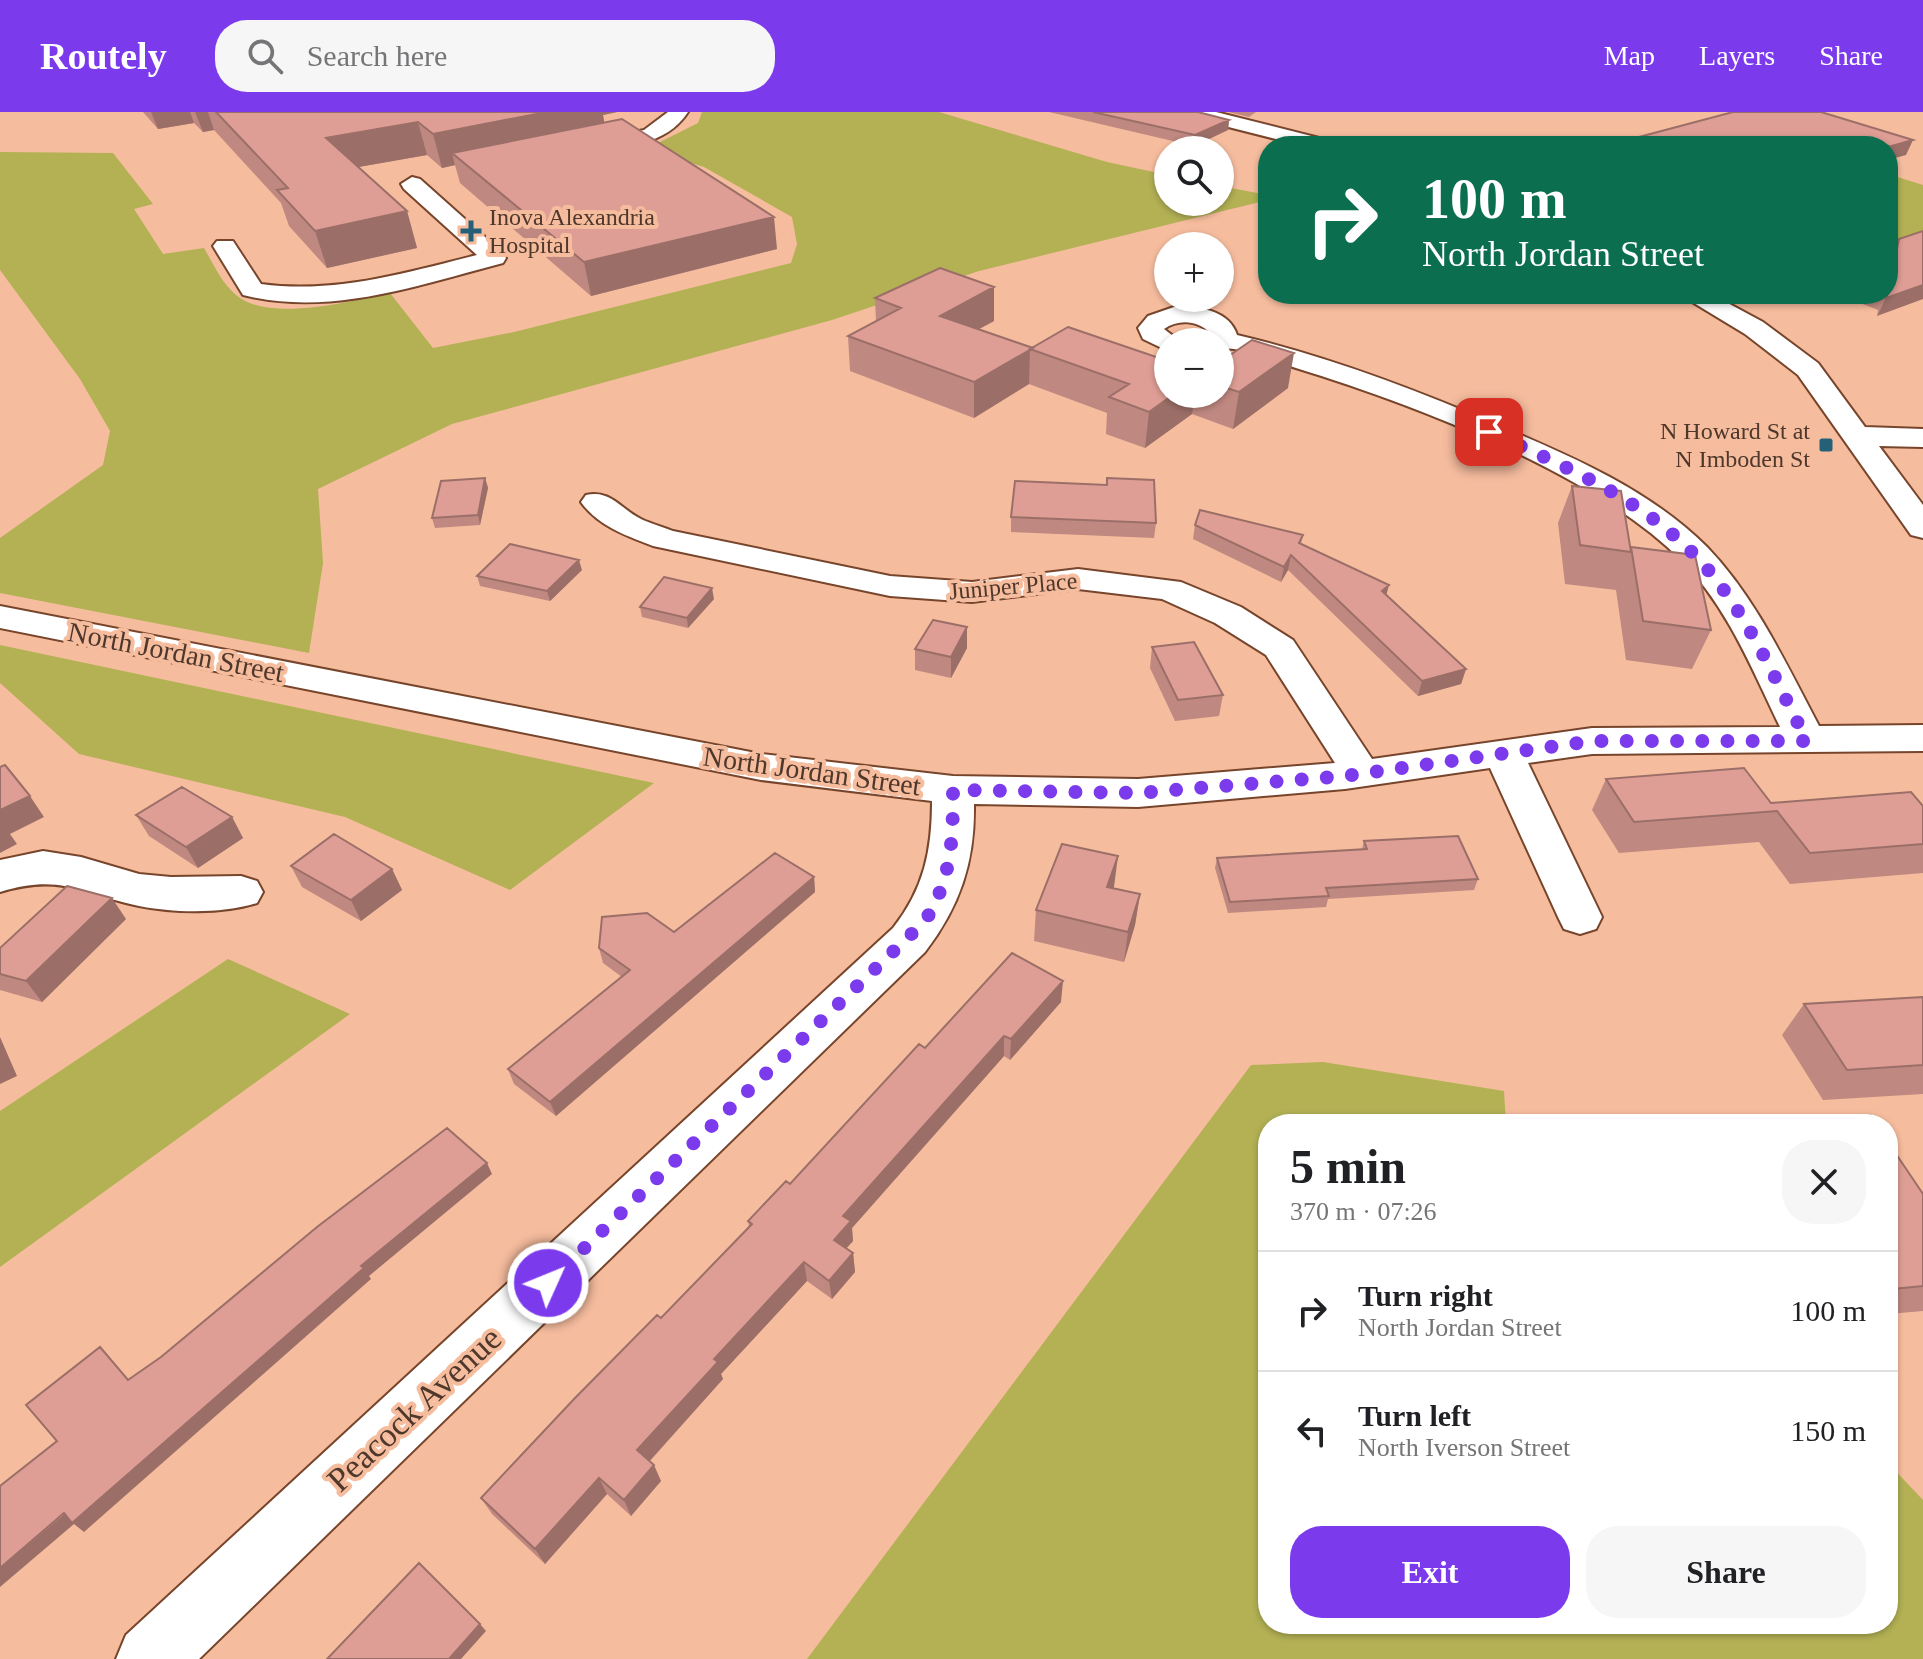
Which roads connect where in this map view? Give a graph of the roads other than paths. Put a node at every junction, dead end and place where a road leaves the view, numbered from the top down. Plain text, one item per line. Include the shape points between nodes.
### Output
1 (678, 112) edge
2 (1192, 112) edge
3 (1288, 136) edge
4 (561, 153) edge
5 (442, 178) edge
6 (225, 246) dead end
7 (1710, 304) edge
8 (1222, 328) edge
9 (1154, 332) edge
10 (1234, 344) edge
11 (1858, 436) junction
12 (1923, 438) edge
13 (597, 502) dead end
14 (1923, 528) edge
15 (0, 617) edge
16 (1923, 738) edge
17 (1807, 741) junction
18 (1503, 752) junction
19 (1361, 773) junction
20 (953, 790) junction
21 (0, 876) edge
22 (241, 892) dead end
23 (1580, 917) dead end
24 (150, 1659) edge

1 - 4 street via 675,120 647,135
2 - 3 street
5 - 6 street via 412,184 494,258 330,296 284,297 252,290
7 - 11 street via 1794,356
8 - 9 street via 1214,321 1181,315 1160,319 1151,328
10 - 17 street via 1336,369 1403,395 1575,471 1650,515 1717,581 1751,633
11 - 12 street
11 - 14 street
13 - 19 street, Juniper Place via 629,526 665,539 890,586 972,592 1078,579 1152,585 1188,596 1280,648
15 - 20 street, North Jordan Street via 761,767
16 - 17 street, North Jordan Street
17 - 18 street, North Jordan Street via 1592,741
18 - 19 street, North Jordan Street
18 - 23 street
19 - 20 street, North Jordan Street via 1138,793
20 - 24 street, Peacock Avenue via 952,854 946,877 939,899 909,940
21 - 22 street via 42,864 159,893

